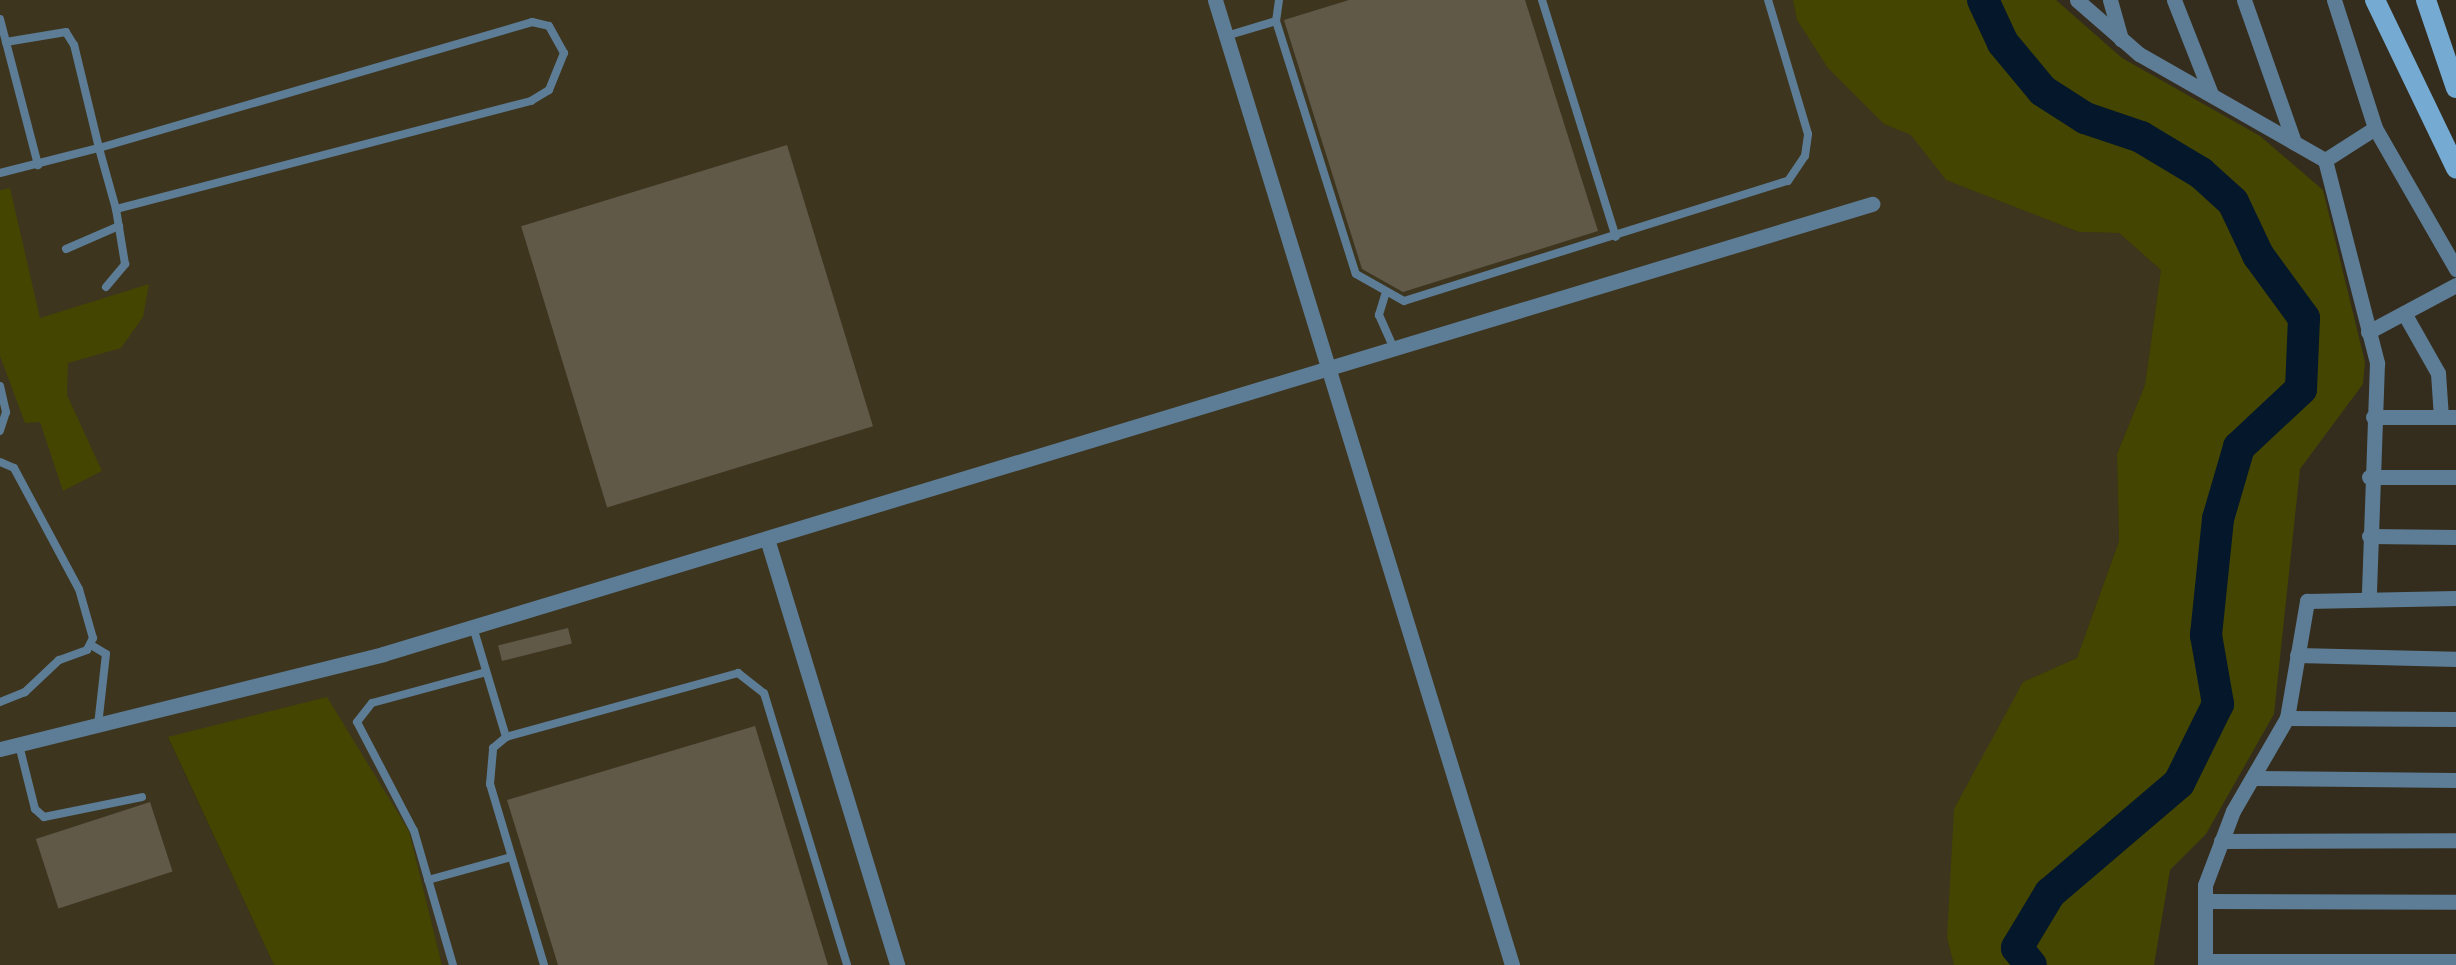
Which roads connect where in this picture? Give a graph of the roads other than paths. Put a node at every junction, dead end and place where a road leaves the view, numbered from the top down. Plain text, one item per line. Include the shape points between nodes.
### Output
1 (1215, 0) edge
2 (1279, 0) edge
3 (1542, 0) edge
4 (1768, 0) edge
5 (2077, 0) edge
6 (2110, 0) edge
7 (2174, 0) edge
8 (2244, 0) edge
9 (2334, 0) edge
10 (2376, 0) edge
11 (2426, 0) edge
12 (0, 19) edge
13 (1276, 21) junction
14 (1226, 36) junction
15 (2122, 39) junction
16 (6, 42) junction
17 (2456, 88) edge
18 (2212, 96) junction
19 (2375, 128) junction
20 (2294, 142) junction
21 (99, 148) junction
22 (2325, 160) junction
23 (38, 165) junction
24 (2456, 168) edge
25 (0, 173) edge
26 (1872, 204) dead end
27 (116, 208) junction
28 (118, 226) junction
29 (1616, 237) junction
30 (66, 249) dead end
31 (2456, 269) edge
32 (2456, 285) edge
33 (106, 287) dead end
34 (1385, 295) junction
35 (2404, 313) junction
36 (2368, 332) junction
37 (1394, 349) junction
38 (1329, 368) junction
39 (0, 386) edge
40 (2373, 417) junction
41 (2448, 417) edge
42 (0, 431) edge
43 (0, 462) edge
44 (2369, 477) junction
45 (2456, 477) edge
46 (2369, 536) junction
47 (2456, 537) edge
48 (768, 542) junction
49 (2369, 596) junction
50 (2456, 598) edge
51 (473, 628) junction
52 (92, 646) junction
53 (2297, 655) junction
54 (2456, 659) edge
55 (486, 672) junction
56 (0, 702) edge
57 (2287, 718) junction
58 (2456, 719) edge
59 (98, 725) junction
60 (506, 737) junction
61 (19, 745) junction
62 (0, 750) edge
63 (2253, 778) junction
64 (2456, 780) edge
65 (142, 797) dead end
66 (2456, 840) edge
67 (2220, 841) junction
68 (512, 857) junction
69 (428, 880) junction
70 (2205, 901) junction
71 (2456, 902) edge
72 (2456, 961) edge
73 (2205, 963) edge
74 (541, 964) edge
75 (453, 965) edge
76 (846, 965) edge
77 (897, 965) edge
78 (1512, 965) edge

1 - 14 street
2 - 13 lane
3 - 29 lane
4 - 29 lane via 1807,127 1798,170 1770,190
5 - 15 street
6 - 15 street
7 - 18 street
8 - 20 street
9 - 19 street
10 - 24 street
11 - 17 street
12 - 16 lane
13 - 14 lane
13 - 34 lane via 1353,267
14 - 38 street
15 - 18 street
16 - 21 lane via 66,32
16 - 23 lane
18 - 20 street
19 - 22 street
19 - 31 street
20 - 22 street
21 - 23 lane
21 - 27 lane
21 - 27 lane via 532,22 560,38 560,69 549,90 531,101
22 - 36 street
23 - 25 lane
26 - 37 street
27 - 28 lane
28 - 30 lane
28 - 33 lane via 125,264
29 - 34 lane via 1409,300
32 - 35 street
34 - 37 lane via 1378,315
35 - 36 street
35 - 41 street via 2438,373
36 - 40 street via 2377,363
37 - 38 street
38 - 48 street
38 - 78 street
39 - 42 lane via 6,412
40 - 41 street
40 - 44 street
43 - 52 lane via 14,468 79,589
44 - 45 street
44 - 46 street
46 - 47 street
46 - 49 street
48 - 51 street
48 - 77 street
49 - 50 street
49 - 53 street via 2307,601
51 - 55 lane
51 - 59 street
52 - 56 lane
52 - 59 lane via 106,654
53 - 54 street
53 - 57 street
55 - 60 lane
55 - 69 lane via 372,703 358,718 361,739 410,822
57 - 58 street
57 - 63 street
59 - 61 street
60 - 68 lane via 493,748 488,772
60 - 76 lane via 727,674 749,676 764,692
61 - 62 street
61 - 65 lane via 35,809 44,817
63 - 64 street
63 - 67 street
66 - 67 street
67 - 70 street
68 - 69 lane
68 - 74 lane
69 - 75 lane
70 - 71 street
70 - 73 street
72 - 73 street

